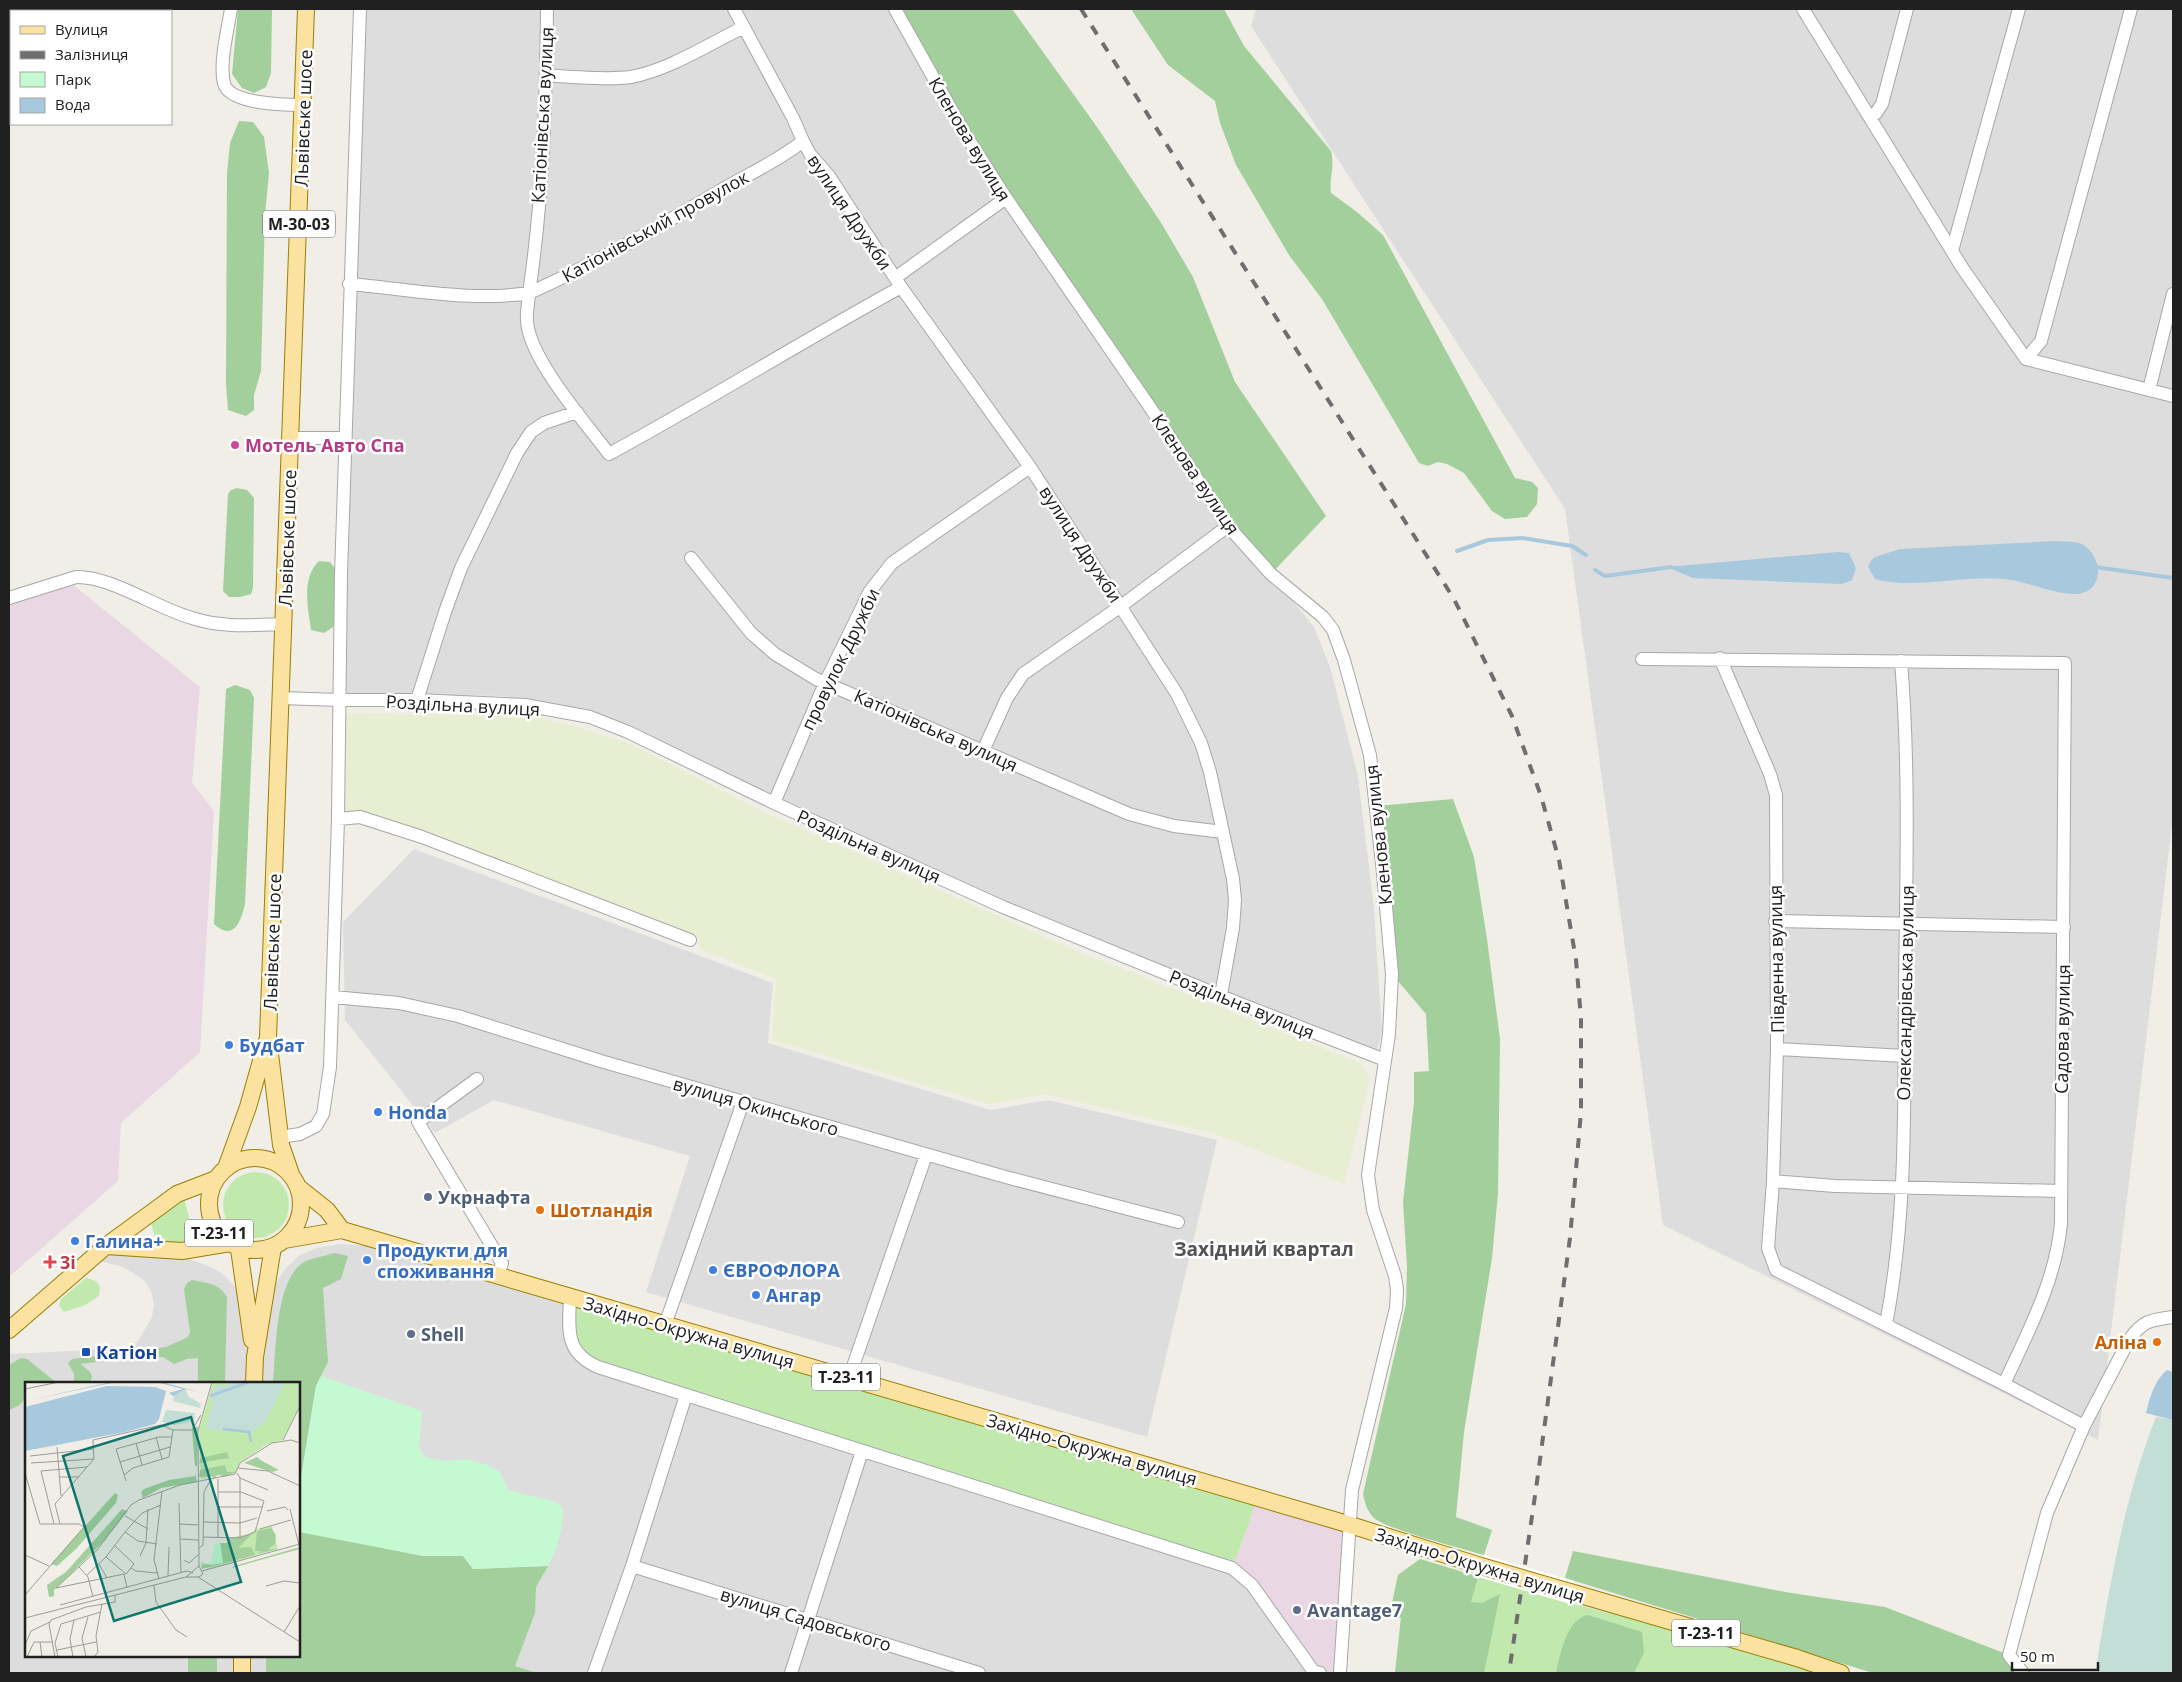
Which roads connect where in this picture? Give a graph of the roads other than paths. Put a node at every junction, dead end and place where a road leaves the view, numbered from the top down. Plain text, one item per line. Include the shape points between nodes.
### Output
1 (231, 9) edge
2 (306, 9) edge
3 (360, 9) edge
4 (547, 9) edge
5 (734, 9) edge
6 (894, 9) edge
7 (1803, 9) edge
8 (1907, 9) edge
9 (2019, 9) edge
10 (2131, 9) edge
11 (744, 27) junction
12 (546, 75) junction
13 (303, 105) junction
14 (1870, 118) junction
15 (803, 142) junction
16 (784, 155) joint
17 (1006, 198) junction
18 (1952, 251) junction
19 (898, 282) junction
20 (349, 284) junction
21 (530, 293) junction
22 (2173, 294) edge
23 (2026, 359) junction
24 (2149, 390) junction
25 (2173, 396) edge
26 (577, 412) junction
27 (291, 438) junction
28 (345, 438) junction
29 (1030, 467) junction
30 (1228, 526) junction
31 (691, 558) dead end
32 (9, 598) edge
33 (1121, 606) junction
34 (284, 624) junction
35 (1720, 658) junction
36 (1642, 659) dead end
37 (1901, 661) junction
38 (825, 683) junction
39 (281, 698) junction
40 (340, 700) junction
41 (417, 700) junction
42 (984, 751) junction
43 (774, 803) junction
44 (338, 819) junction
45 (1223, 832) junction
46 (1775, 921) junction
47 (1906, 925) junction
48 (2064, 927) junction
49 (690, 940) dead end
50 (1221, 995) junction
51 (333, 997) junction
52 (268, 1036) junction
53 (1777, 1049) junction
54 (1905, 1056) junction
55 (1385, 1060) junction
56 (477, 1079) dead end
57 (743, 1102) junction
58 (280, 1137) junction
59 (926, 1155) junction
60 (221, 1173) junction
61 (294, 1181) junction
62 (1773, 1181) junction
63 (1901, 1187) junction
64 (2061, 1191) junction
65 (1178, 1222) dead end
66 (342, 1230) junction
67 (279, 1244) junction
68 (106, 1246) junction
69 (234, 1246) junction
70 (498, 1276) junction
71 (570, 1297) junction
72 (2173, 1317) edge
73 (1886, 1324) junction
74 (665, 1325) junction
75 (9, 1330) edge
76 (255, 1357) junction
77 (849, 1378) junction
78 (254, 1382) edge
79 (2004, 1384) junction
80 (686, 1395) junction
81 (2084, 1426) junction
82 (862, 1451) junction
83 (1350, 1525) junction
84 (632, 1566) junction
85 (809, 1620) junction
86 (242, 1657) edge
87 (242, 1673) edge
88 (594, 1673) edge
89 (791, 1673) edge
90 (979, 1673) edge
91 (1320, 1673) edge
92 (1340, 1673) edge
93 (1841, 1673) edge
94 (2023, 1673) edge

1 - 13 street via 224,52 224,84 230,92 274,105
2 - 13 main road, Львівське шосе / М-30-03
3 - 20 street
4 - 12 street, Катіонівська вулиця
5 - 11 street, вулиця Дружби
6 - 17 street, Кленова вулиця via 965,134
7 - 14 street
8 - 14 street via 1882,104
9 - 18 street
10 - 23 street via 2042,341
11 - 12 street via 651,72 630,77
11 - 15 street, вулиця Дружби
12 - 21 street, Катіонівська вулиця
13 - 27 main road, Львівське шосе / М-30-03
14 - 18 street
15 - 16 street, вулиця Дружби
15 - 19 street, вулиця Дружби
16 - 21 street, Катіонівський провулок via 599,259
17 - 19 street
17 - 30 street, Кленова вулиця
18 - 23 street
19 - 26 street, Катіонівська вулиця via 699,405 609,454
19 - 29 street, вулиця Дружби
20 - 21 street, Катіонівський провулок via 477,295
20 - 28 street
21 - 26 street, Катіонівська вулиця via 526,320 531,339
22 - 24 street
23 - 24 street
24 - 25 street
26 - 41 street via 544,423 531,432 517,453 461,568
27 - 28 street
27 - 34 main road, Львівське шосе / М-30-03
28 - 40 street
29 - 33 street, вулиця Дружби
29 - 38 street, провулок Дружби via 892,563 870,591
30 - 33 street
30 - 55 street, Кленова вулиця via 1271,574 1323,617 1333,630 1344,660 1370,755 1378,816 1392,974 1390,1034
31 - 38 street, Катіонівська вулиця via 751,633 775,654
32 - 34 street via 86,576 192,618 230,626
33 - 42 street via 1023,674 1007,698
33 - 45 street, вулиця Дружби via 1177,694 1201,743
34 - 39 main road, Львівське шосе
35 - 36 street
35 - 37 street
35 - 46 street, Південна вулиця via 1776,795
37 - 47 street, Олександрівська вулиця via 1906,789
37 - 48 street, Садова вулиця via 2065,663
38 - 42 street, Катіонівська вулиця
38 - 43 street, провулок Дружби
39 - 40 street, Роздільна вулиця
39 - 52 main road, Львівське шосе
40 - 41 street, Роздільна вулиця
40 - 44 street
41 - 43 street, Роздільна вулиця via 525,705 590,717 628,732
42 - 45 street, Катіонівська вулиця via 1129,814 1174,826
43 - 50 street, Роздільна вулиця via 1003,906
44 - 49 street via 360,816 422,837
44 - 51 street
45 - 50 street, вулиця Дружби via 1235,900
46 - 47 street
46 - 53 street, Південна вулиця
47 - 48 street
47 - 54 street, Олександрівська вулиця
48 - 64 street, Садова вулиця
50 - 55 street, Роздільна вулиця
51 - 57 street, вулиця Окинського via 399,1003 458,1016
51 - 58 street via 330,1067 323,1114 316,1126 300,1134
52 - 58 main road, Львівське шосе
52 - 60 main road, Львівське шосе via 248,1107
53 - 54 street
53 - 62 street, Південна вулиця
54 - 63 street, Олександрівська вулиця
55 - 83 street, Кленова вулиця via 1368,1175 1373,1210 1395,1276 1396,1308 1352,1490
56 - 70 street via 418,1122 502,1263
57 - 59 street, вулиця Окинського
57 - 74 street
58 - 61 main road, Львівське шосе
59 - 65 street, вулиця Окинського
59 - 77 street
60 - 61 main road, Т-23-11 via 238,1161 267,1159 280,1165
60 - 68 main road, Т-23-11 via 177,1194
60 - 69 main road, Т-23-11 via 210,1192 208,1206 211,1221 219,1234
61 - 66 main road, Т-23-11 via 327,1210
61 - 67 main road via 301,1201 300,1216 294,1229
62 - 63 street
62 - 73 street, Південна вулиця via 1768,1248 1776,1270
63 - 64 street
63 - 73 street, Олександрівська вулиця via 1896,1260
64 - 79 street, Садова вулиця via 2059,1244 2052,1270
66 - 67 main road, Західно-Окружна вулиця / Т-23-11
66 - 70 main road, Західно-Окружна вулиця / Т-23-11
67 - 69 main road, Т-23-11 via 258,1251
67 - 76 main road
68 - 69 main road, Т-23-11 via 182,1251
68 - 75 main road, Т-23-11
69 - 76 main road
70 - 71 main road, Західно-Окружна вулиця / Т-23-11
71 - 74 main road, Західно-Окружна вулиця / Т-23-11
71 - 80 street via 569,1334 576,1352 585,1361
72 - 81 street via 2146,1321 2136,1329
73 - 79 street
74 - 77 main road, Західно-Окружна вулиця / Т-23-11
76 - 78 main road
77 - 83 main road, Західно-Окружна вулиця / Т-23-11
79 - 81 street
80 - 82 street
80 - 84 street
81 - 94 street via 2047,1513 2010,1655
82 - 85 street
82 - 91 street via 1232,1568 1252,1586 1314,1672
83 - 92 street, Кленова вулиця
83 - 93 main road, Західно-Окружна вулиця / Т-23-11, bridge
84 - 85 street, вулиця Садовського
84 - 88 street
85 - 89 street
85 - 90 street, вулиця Садовського
86 - 87 main road

